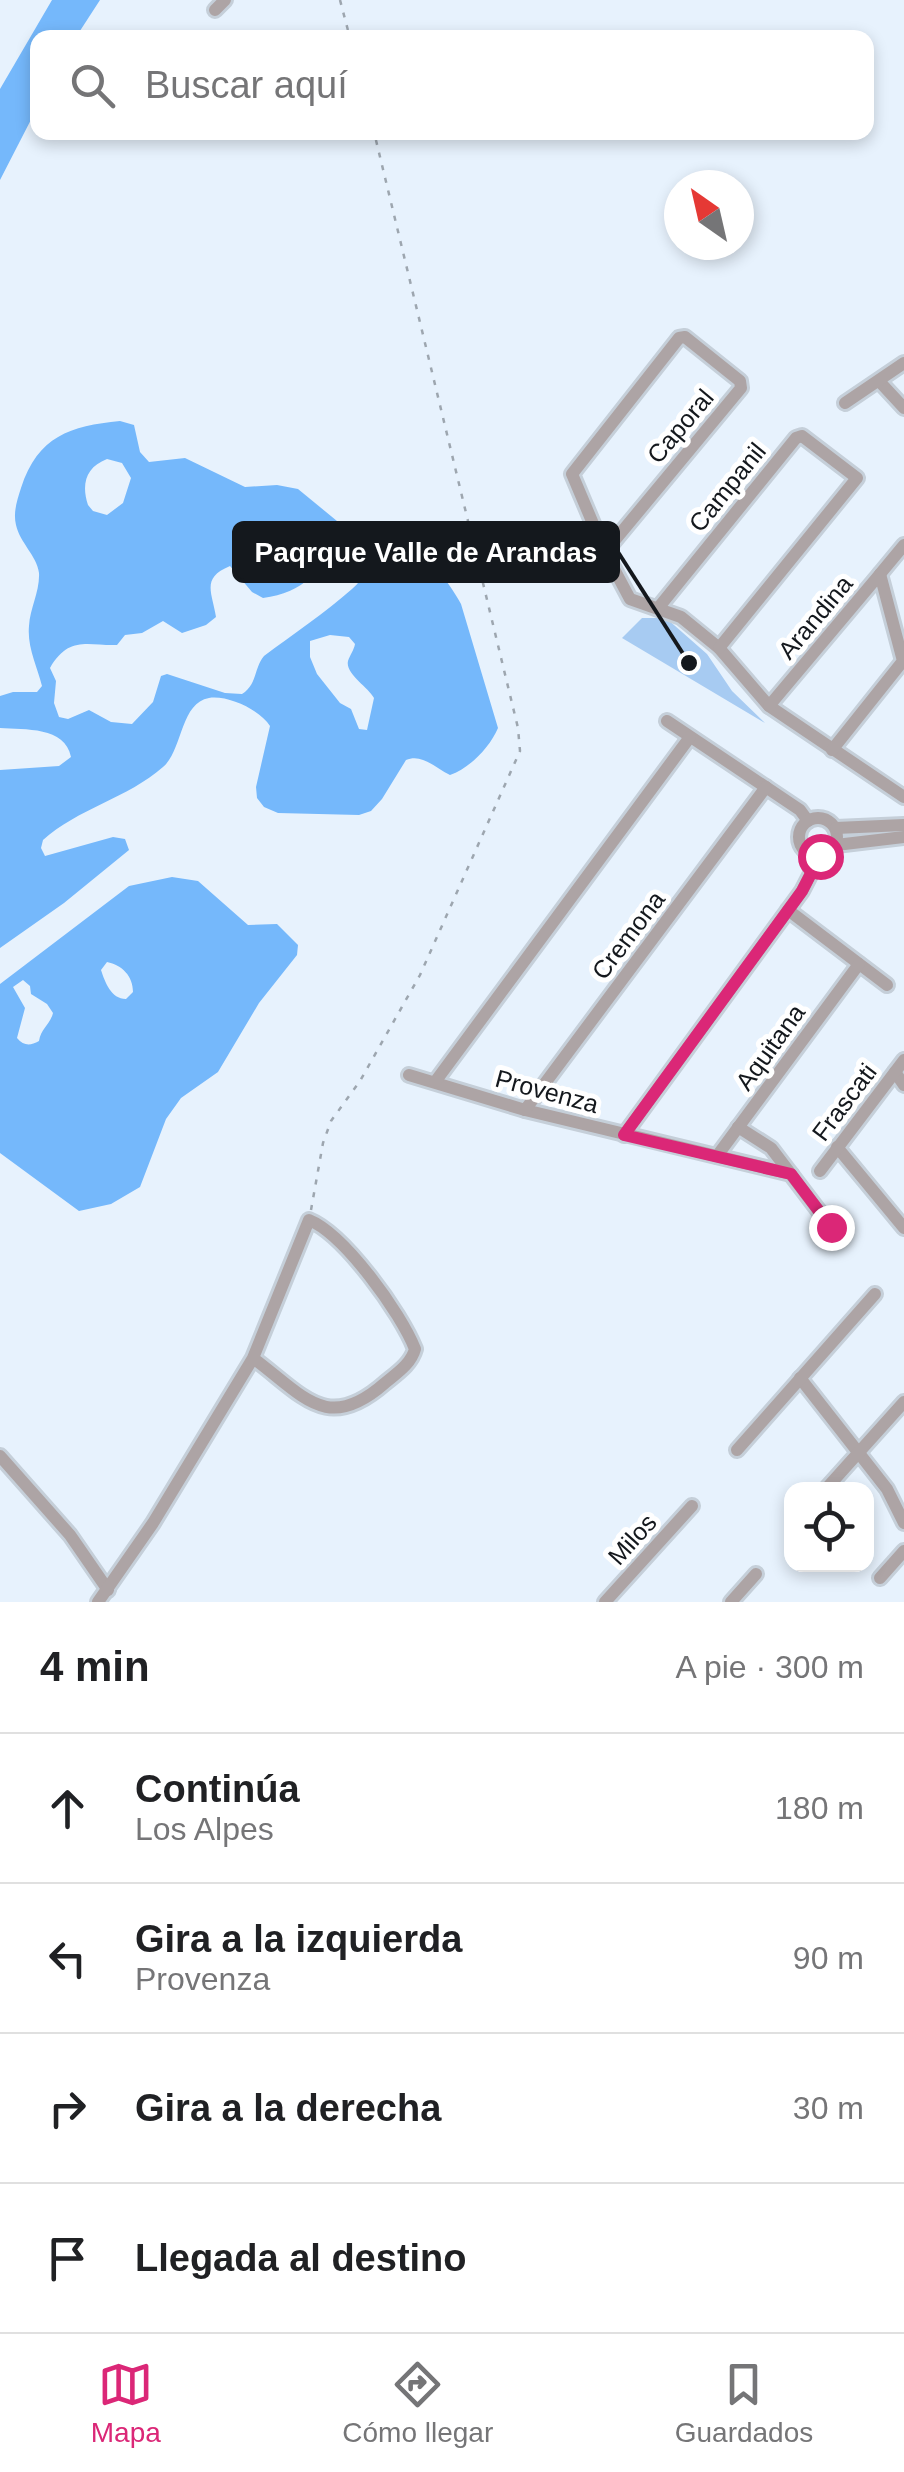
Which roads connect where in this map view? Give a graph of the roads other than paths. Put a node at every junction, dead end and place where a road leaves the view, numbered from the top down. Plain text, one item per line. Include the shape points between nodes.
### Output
1 (904, 363) edge
2 (879, 381) junction
3 (845, 403) dead end
4 (904, 408) edge
5 (904, 544) edge
6 (605, 552) junction
7 (880, 574) junction
8 (658, 607) junction
9 (719, 648) junction
10 (769, 706) junction
11 (667, 721) dead end
12 (690, 737) junction
13 (832, 750) junction
14 (766, 787) junction
15 (900, 788) edge
16 (808, 820) junction
17 (904, 825) edge
18 (836, 828) junction
19 (904, 837) edge
20 (836, 845) junction
21 (820, 856) junction
22 (788, 910) junction
23 (859, 964) junction
24 (887, 986) dead end
25 (904, 1060) edge
26 (895, 1072) junction
27 (409, 1074) dead end
28 (435, 1082) junction
29 (904, 1084) edge
30 (525, 1110) junction
31 (738, 1127) junction
32 (624, 1135) junction
33 (837, 1147) junction
34 (717, 1156) junction
35 (820, 1171) dead end
36 (791, 1174) junction
37 (831, 1227) dead end
38 (904, 1228) edge
39 (874, 1294) dead end
40 (253, 1358) junction
41 (800, 1378) junction
42 (904, 1402) edge
43 (737, 1450) dead end
44 (860, 1452) junction
45 (0, 1456) edge
46 (832, 1482) edge
47 (692, 1506) dead end
48 (904, 1523) edge
49 (904, 1551) edge
50 (756, 1574) dead end
51 (880, 1578) dead end
52 (108, 1590) junction
53 (98, 1602) edge
54 (604, 1602) edge
55 (731, 1602) edge

1 - 2 street
2 - 3 street
2 - 4 street
5 - 7 street
6 - 6 street, Caporal via 572,474 682,337 740,381 740,388
6 - 8 street via 630,599
7 - 10 street, Arandina
7 - 13 street, Arandina via 903,661
8 - 9 street
8 - 9 street, Campanil via 802,436 856,475 855,482
9 - 10 street
10 - 13 street
11 - 12 street
12 - 14 street
12 - 28 street
13 - 15 street
14 - 16 street
14 - 30 street, Cremona
16 - 18 street via 824,818
16 - 21 street via 800,840
17 - 18 street
18 - 20 street
19 - 20 street
20 - 21 street
21 - 22 street
22 - 23 street
22 - 32 street
23 - 24 street
23 - 31 street, Aquitana
25 - 26 street, Frascati
26 - 29 street
26 - 33 street, Frascati
27 - 28 street, Provenza
28 - 30 street, Provenza
30 - 32 street, Provenza
31 - 34 street, Aquitana
31 - 36 street via 771,1148
32 - 34 street, Provenza
33 - 35 street, Frascati
33 - 38 street
34 - 36 street, Provenza
36 - 37 street
39 - 41 street
40 - 40 street via 333,1410 367,1399 415,1349 374,1282 334,1235 309,1220
40 - 52 street
41 - 43 street
41 - 44 street
42 - 44 street
44 - 46 street
44 - 48 street
45 - 52 street
47 - 54 street, Milos
49 - 51 street
50 - 55 street
52 - 53 street

